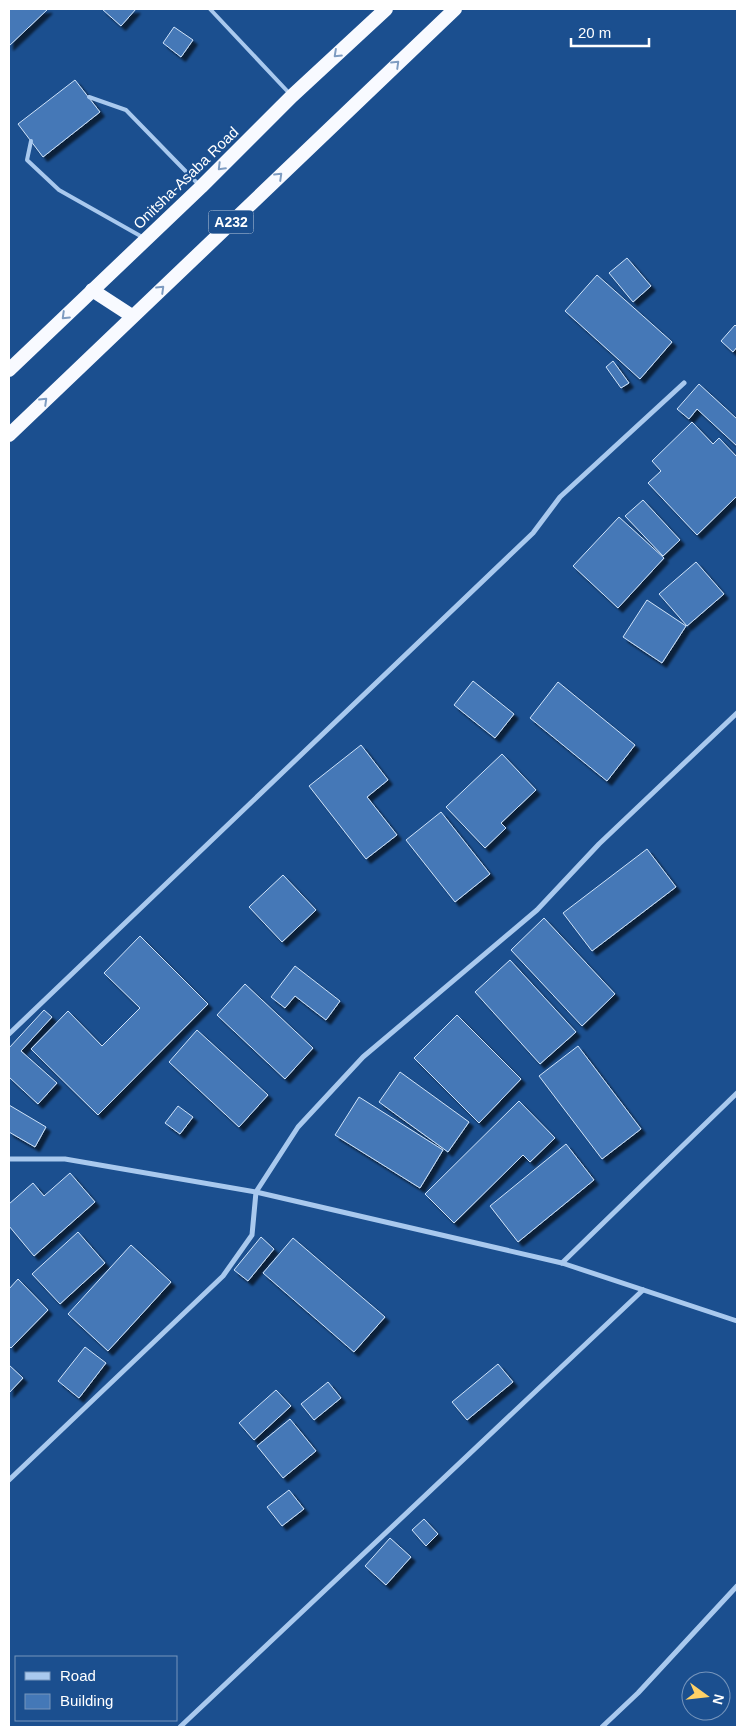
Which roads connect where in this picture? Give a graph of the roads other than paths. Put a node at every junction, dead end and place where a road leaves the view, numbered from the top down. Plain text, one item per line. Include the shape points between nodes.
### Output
1 (210, 9) edge
2 (386, 9) edge
3 (455, 9) edge
4 (292, 96) junction
5 (89, 97) dead end
6 (31, 141) dead end
7 (201, 187) junction
8 (147, 240) junction
9 (92, 290) junction
10 (132, 316) junction
11 (9, 370) edge
12 (684, 383) dead end
13 (9, 435) edge
14 (737, 713) edge
15 (9, 1034) edge
16 (737, 1093) edge
17 (9, 1159) edge
18 (256, 1192) junction
19 (562, 1264) junction
20 (643, 1290) junction
21 (737, 1321) edge
22 (9, 1480) edge
23 (737, 1586) edge
24 (180, 1727) edge
25 (602, 1727) edge

1 - 4 lane
2 -> 4 highway, Onitsha-Asaba Road / A232
10 -> 3 highway, A232
4 -> 7 highway, Onitsha-Asaba Road / A232
5 - 7 lane via 126,110
6 - 8 lane via 27,160 59,190
7 - 8 highway, Onitsha-Asaba Road / A232
8 - 9 highway, Onitsha-Asaba Road / A232
9 - 10 highway
9 -> 11 highway, Onitsha-Asaba Road / A232
13 -> 10 highway, A232
12 - 15 street via 580,477 533,533
14 - 18 street via 599,844 537,910 363,1057 298,1127
16 - 19 street
17 - 18 street via 65,1159
18 - 19 street
18 - 22 street via 252,1235 223,1276
19 - 20 street
20 - 21 street
20 - 24 street
23 - 25 street

